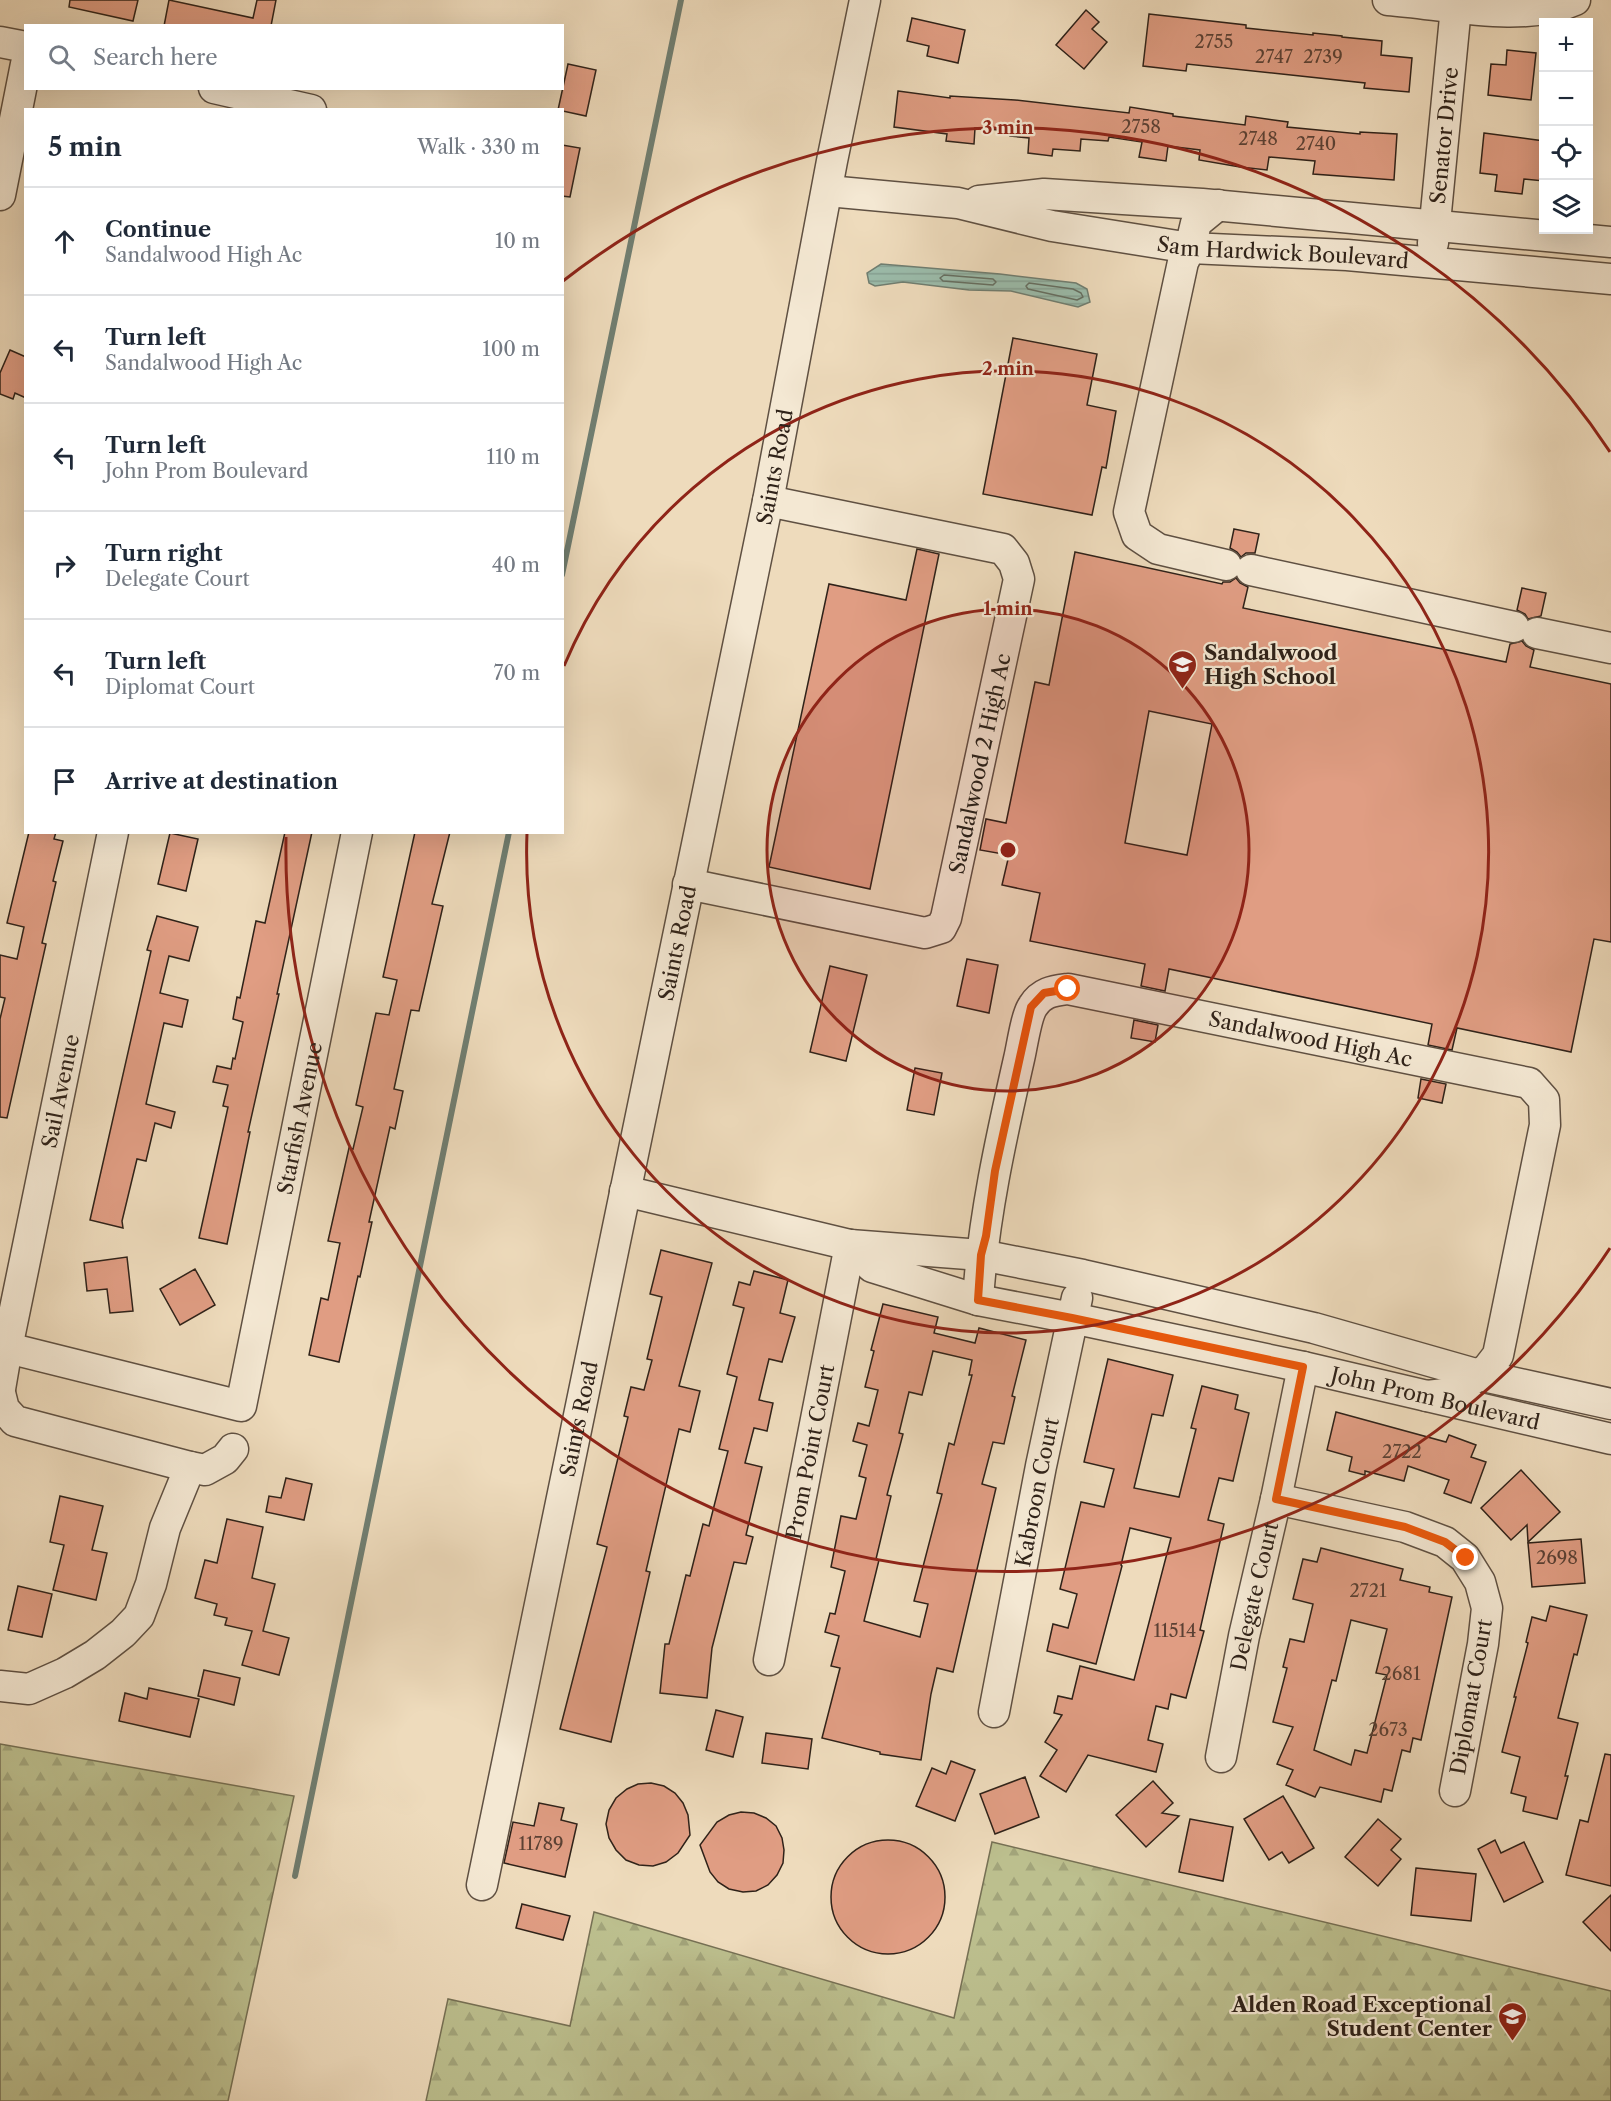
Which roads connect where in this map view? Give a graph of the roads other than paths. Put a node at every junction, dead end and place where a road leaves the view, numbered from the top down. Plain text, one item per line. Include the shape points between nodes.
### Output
1 (865, 0) edge
2 (1388, 0) edge
3 (1575, 0) edge
4 (1456, 7) junction
5 (0, 42) edge
6 (24, 47) edge
7 (24, 74) edge
8 (220, 90) edge
9 (262, 105) edge
10 (291, 108) edge
11 (828, 191) junction
12 (0, 195) edge
13 (958, 203) junction
14 (1218, 205) junction
15 (1435, 224) junction
16 (1611, 242) edge
17 (1190, 248) junction
18 (1431, 263) junction
19 (1611, 279) edge
20 (768, 501) junction
21 (1611, 648) edge
22 (113, 834) edge
23 (357, 834) edge
24 (688, 884) junction
25 (625, 1191) junction
26 (850, 1245) junction
27 (981, 1255) junction
28 (1083, 1275) junction
29 (978, 1300) junction
30 (1244, 1312) junction
31 (1072, 1318) junction
32 (3, 1347) edge
33 (1208, 1348) junction
34 (1303, 1367) junction
35 (1479, 1375) junction
36 (0, 1389) edge
37 (0, 1393) edge
38 (1427, 1396) junction
39 (1611, 1404) edge
40 (1611, 1439) edge
41 (233, 1449) dead end
42 (189, 1467) junction
43 (1276, 1499) junction
44 (769, 1660) dead end
45 (0, 1686) edge
46 (994, 1712) dead end
47 (1221, 1757) dead end
48 (1455, 1791) dead end
49 (482, 1885) dead end

1 - 11 street, Saints Road
2 - 4 street
3 - 4 street via 1558,8 1518,12
4 - 15 street, Senator Drive
5 - 6 street
7 - 12 street
8 - 9 street
9 - 10 street
11 - 13 street, Sam Hardwick Boulevard
11 - 20 street, Saints Road
13 - 14 street, Sam Hardwick Boulevard via 1044,194
13 - 17 street, Sam Hardwick Boulevard via 1052,226
14 - 15 street, Sam Hardwick Boulevard
14 - 17 street via 1196,223
15 - 16 street, Sam Hardwick Boulevard
15 - 18 street, Senator Drive
17 - 18 street, Sam Hardwick Boulevard
17 - 21 street via 1182,262 1129,512 1137,536 1158,549
18 - 19 street, Sam Hardwick Boulevard
20 - 24 street, Saints Road
20 - 24 street, Sandalwood 2 High Ac via 1003,549 1014,563 1019,579 941,928 925,933
22 - 32 street, Sail Avenue
23 - 32 street, Starfish Avenue via 241,1406
24 - 25 street, Saints Road
25 - 26 street, John Prom Boulevard
25 - 49 street, Saints Road
26 - 27 street, John Prom Boulevard
26 - 29 street, John Prom Boulevard via 872,1267
26 - 44 street, Prom Point Court
27 - 28 street, John Prom Boulevard
27 - 29 street, Sandalwood High Ac
27 - 35 street, Sandalwood High Ac via 1031,1007 1044,993 1068,989 1529,1083 1544,1100 1545,1125 1498,1355
28 - 30 street, John Prom Boulevard
28 - 31 street, Kabroon Court
29 - 31 street, John Prom Boulevard
30 - 33 street via 1232,1335
30 - 35 street, John Prom Boulevard
31 - 33 street, John Prom Boulevard
31 - 46 street, Kabroon Court
32 - 36 street, Sail Avenue
33 - 34 street, John Prom Boulevard
34 - 38 street, John Prom Boulevard
34 - 43 street, Delegate Court
35 - 38 street, Sandalwood High Ac via 1454,1393
35 - 39 street, John Prom Boulevard
37 - 42 street via 4,1409 15,1421
38 - 40 street, John Prom Boulevard
41 - 42 street via 206,1470
42 - 45 street via 165,1528 152,1584 139,1617 95,1655 65,1672 28,1689
43 - 47 street, Delegate Court
43 - 48 street, Diplomat Court via 1405,1527 1445,1542 1466,1558 1480,1582 1487,1608

